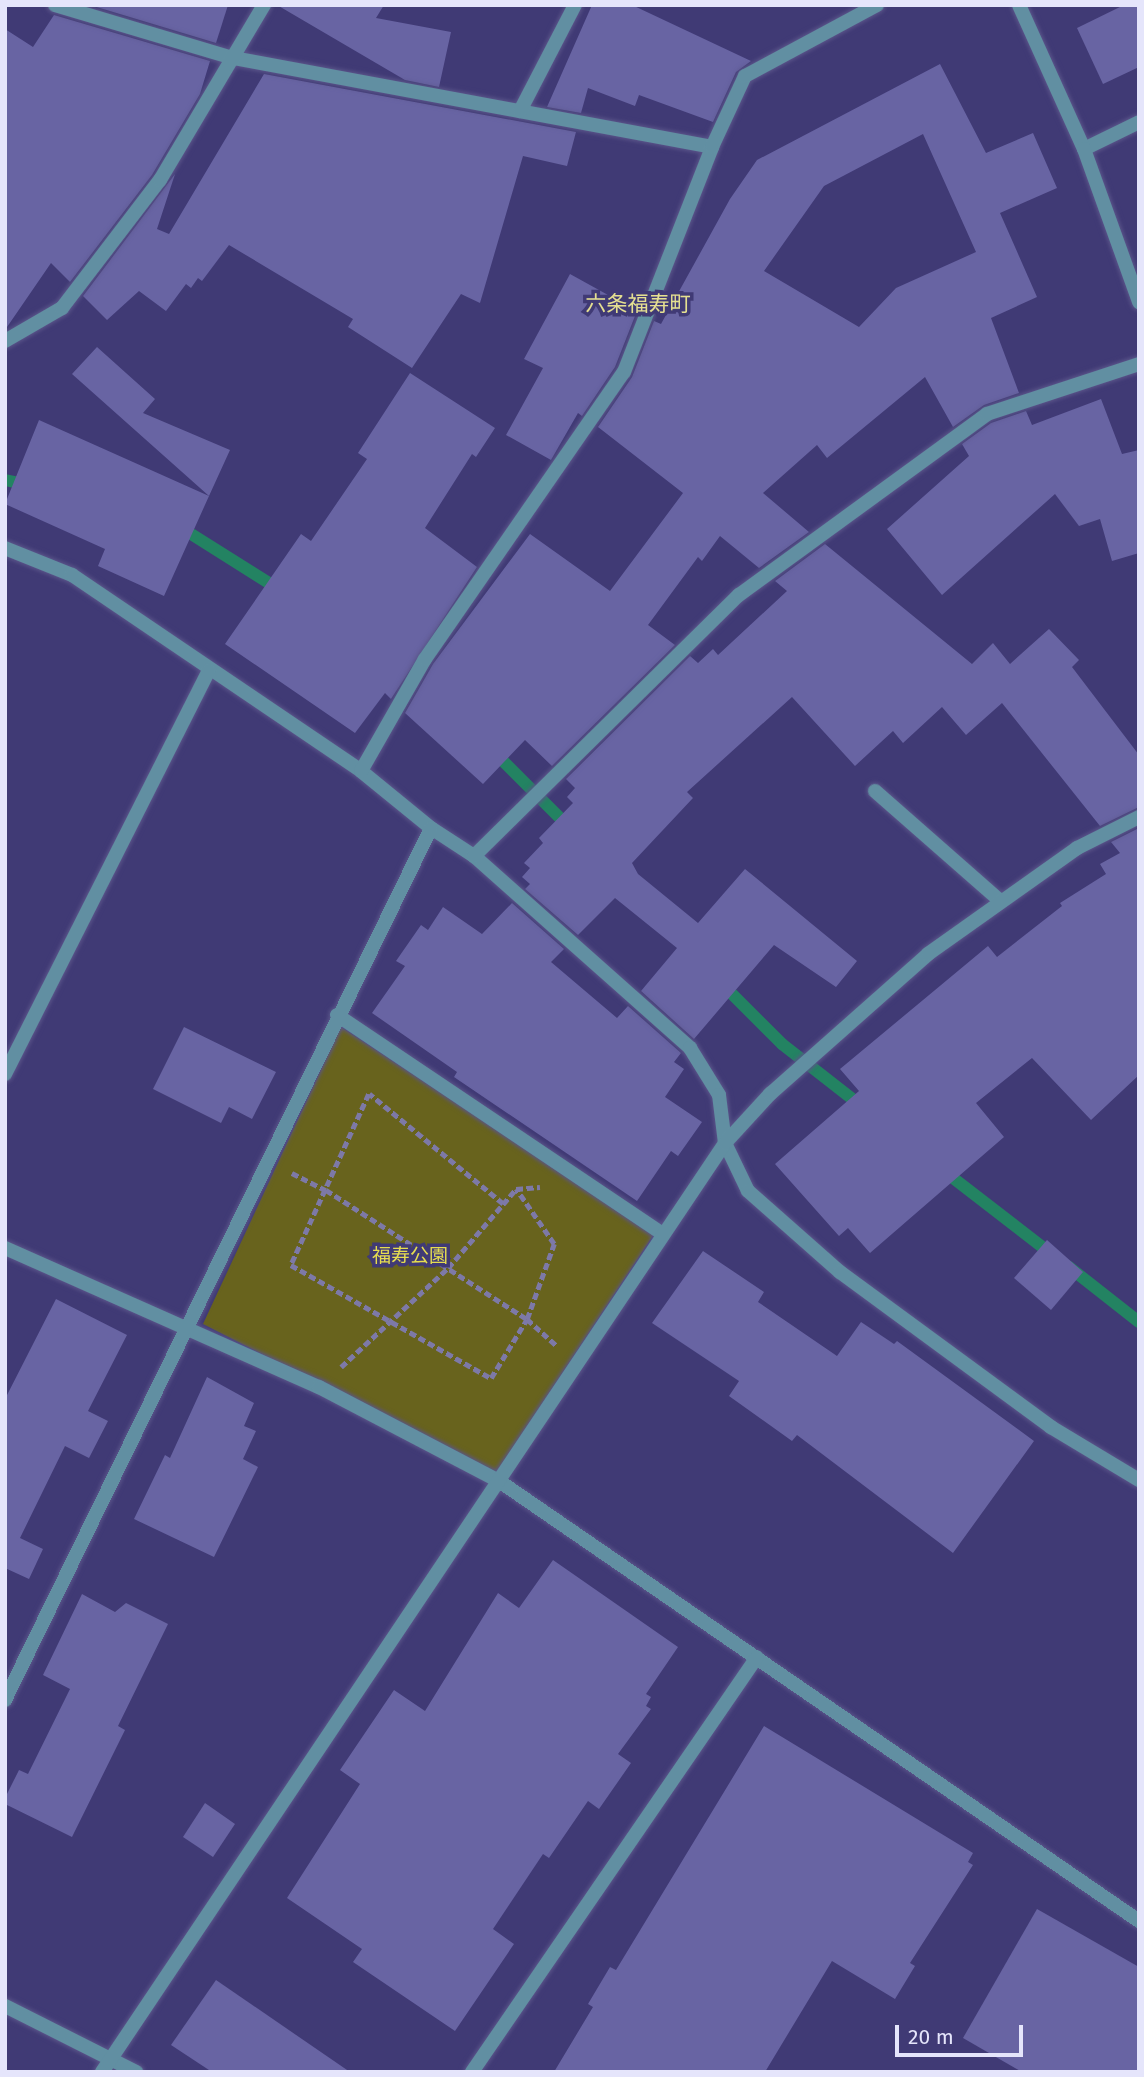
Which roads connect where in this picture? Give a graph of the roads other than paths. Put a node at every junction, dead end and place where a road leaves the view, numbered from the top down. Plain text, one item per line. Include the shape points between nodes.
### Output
1 (55, 5) edge
2 (264, 5) edge
3 (575, 5) edge
4 (877, 5) edge
5 (1019, 5) edge
6 (233, 58) junction
7 (520, 111) junction
8 (1139, 122) edge
9 (712, 147) junction
10 (1084, 149) junction
11 (1139, 302) edge
12 (5, 341) edge
13 (1139, 364) edge
14 (5, 548) edge
15 (209, 671) junction
16 (360, 771) junction
17 (875, 791) dead end
18 (1139, 817) edge
19 (431, 828) junction
20 (474, 856) junction
21 (1000, 901) junction
22 (337, 1015) junction
23 (5, 1074) edge
24 (725, 1143) junction
25 (663, 1234) junction
26 (5, 1248) edge
27 (190, 1328) junction
28 (1139, 1479) edge
29 (499, 1482) junction
30 (757, 1657) junction
31 (5, 1700) edge
32 (1139, 1921) edge
33 (5, 2006) edge
34 (110, 2058) junction
35 (102, 2072) edge
36 (136, 2072) edge
37 (472, 2072) edge

1 - 6 street
2 - 6 street
3 - 7 street
4 - 9 street via 745,76
5 - 10 street
6 - 7 street
6 - 12 street via 160,180 62,308
7 - 9 street
8 - 10 street
9 - 16 street via 624,372 425,659
10 - 11 street
13 - 20 street via 987,414 739,596
14 - 15 street via 72,575
15 - 16 street
15 - 23 street
16 - 19 street
17 - 21 street
18 - 21 street via 1077,848
19 - 20 street
19 - 22 street
20 - 24 street via 690,1048 719,1095
21 - 24 street via 909,971 770,1094
22 - 25 street
22 - 27 street
24 - 25 street
24 - 28 street via 748,1191 840,1272 1051,1427
25 - 29 street
26 - 27 street
27 - 29 street via 319,1387
27 - 31 street
29 - 30 street
29 - 34 street
30 - 32 street
30 - 37 street
33 - 34 street
34 - 35 street
34 - 36 street

